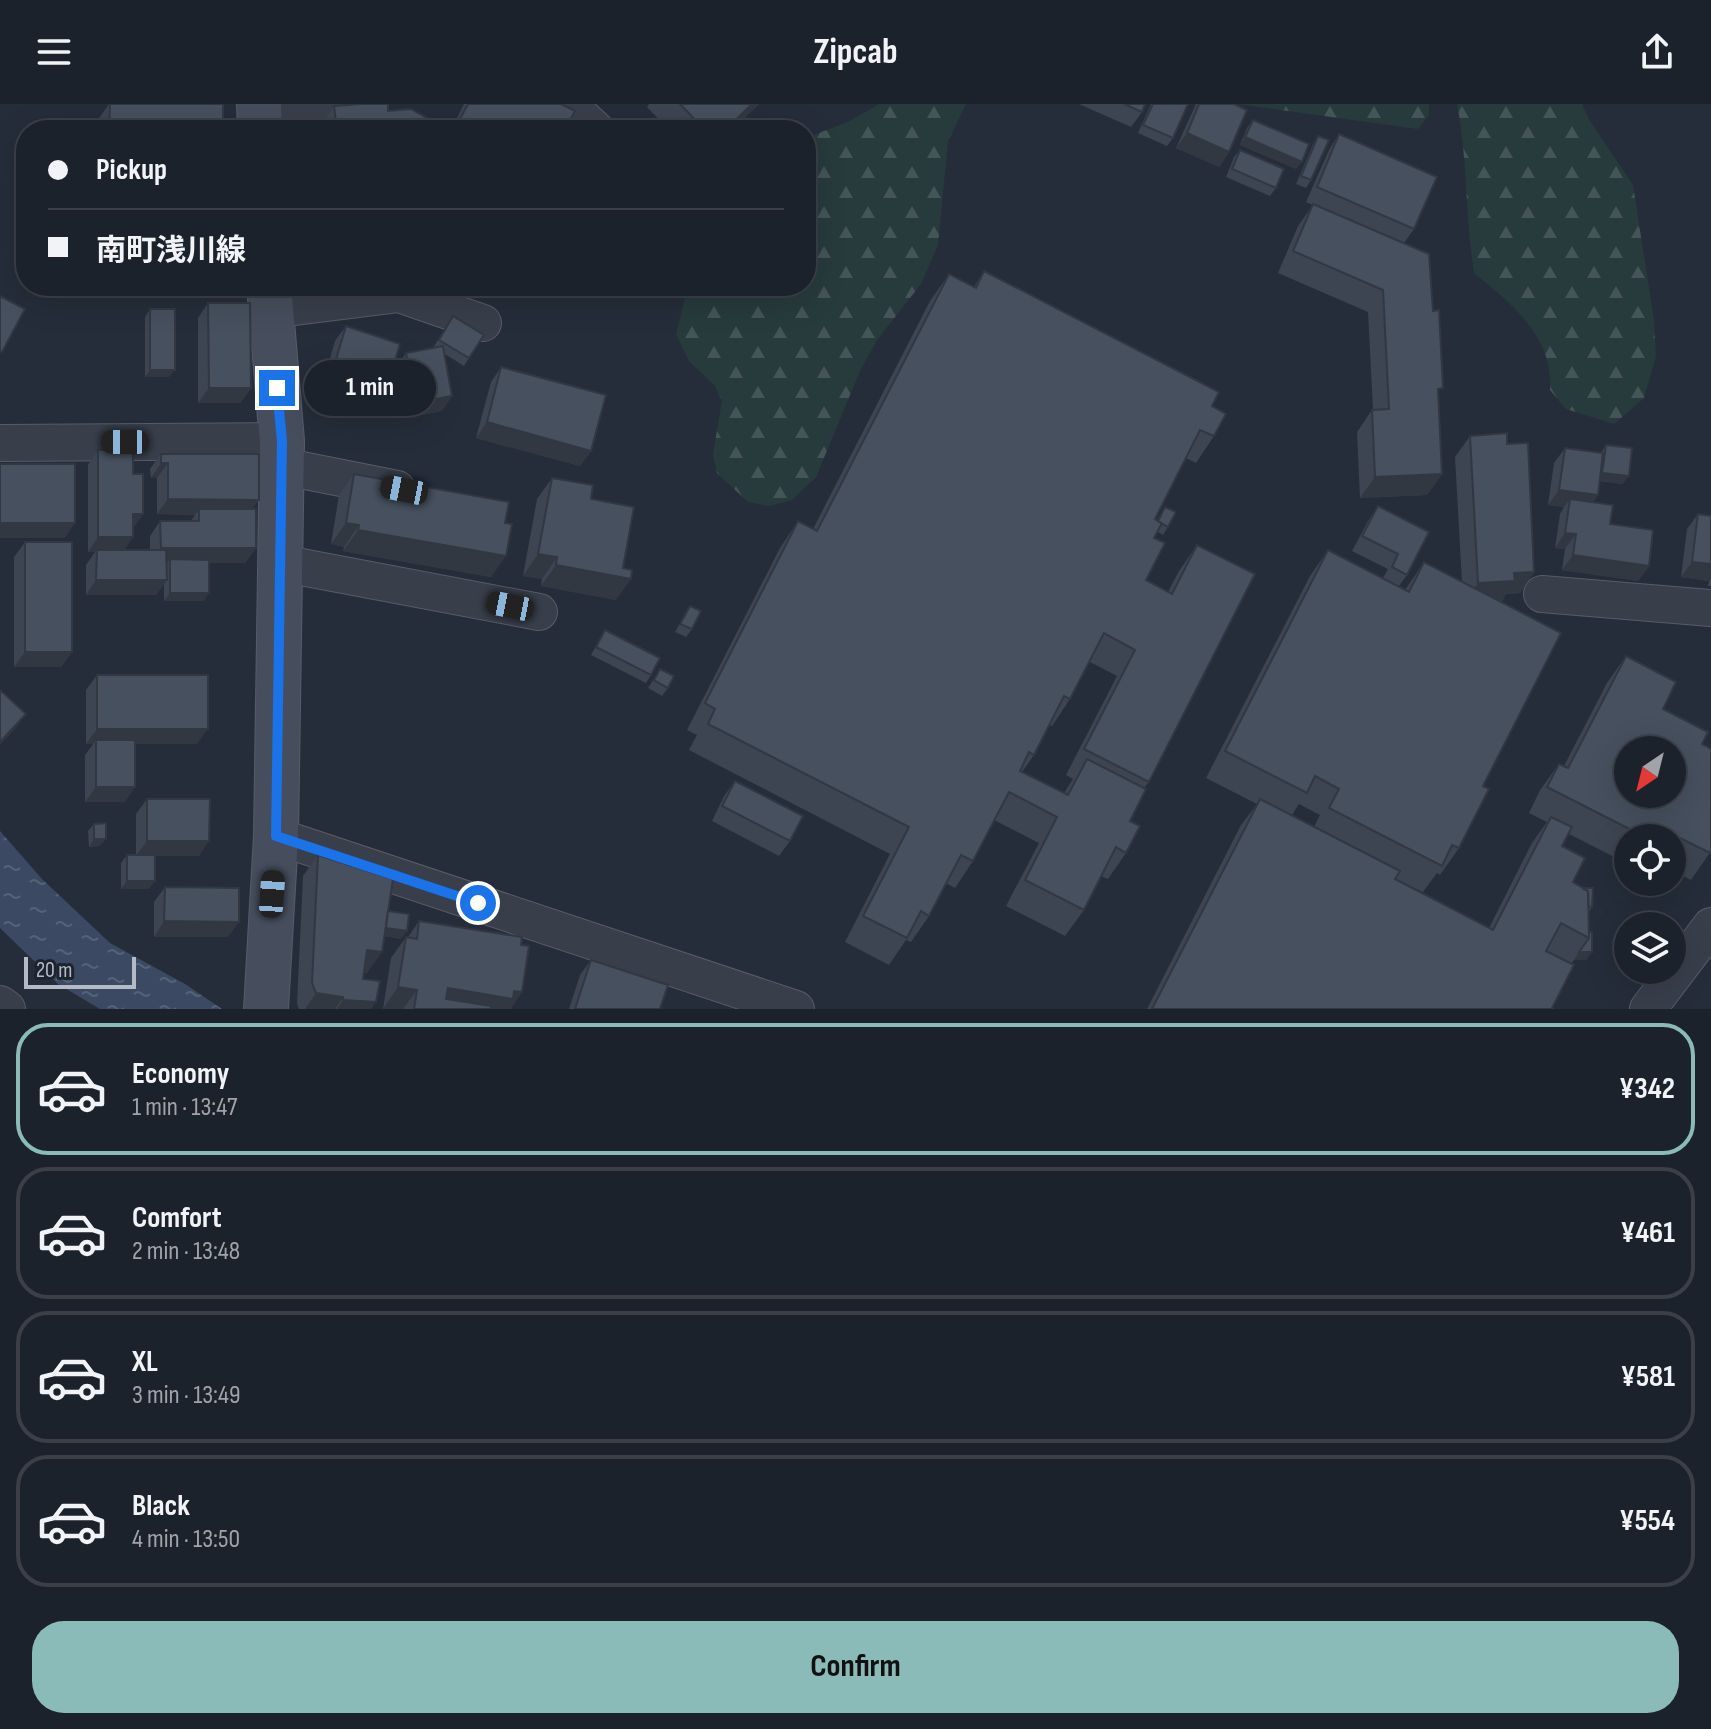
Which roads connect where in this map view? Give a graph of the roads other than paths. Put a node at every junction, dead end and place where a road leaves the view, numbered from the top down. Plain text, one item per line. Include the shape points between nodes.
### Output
1 (330, 104) edge
2 (568, 104) edge
3 (259, 115) edge
4 (585, 120) edge
5 (334, 296) edge
6 (405, 296) edge
7 (270, 298) edge
8 (483, 323) dead end
9 (0, 443) edge
10 (281, 453) junction
11 (435, 496) edge
12 (280, 563) junction
13 (1542, 594) dead end
14 (1711, 608) edge
15 (539, 612) dead end
16 (276, 836) junction
17 (1711, 926) edge
18 (0, 1004) edge
19 (266, 1004) edge
20 (7, 1009) edge
21 (796, 1009) edge
22 (1648, 1009) edge

1 - 3 street
2 - 4 street
5 - 7 street
6 - 8 street
7 - 10 street
9 - 10 street
10 - 11 street
10 - 12 street
12 - 15 street
12 - 16 street
13 - 14 street
16 - 19 street
16 - 21 street
17 - 22 street
18 - 20 street

